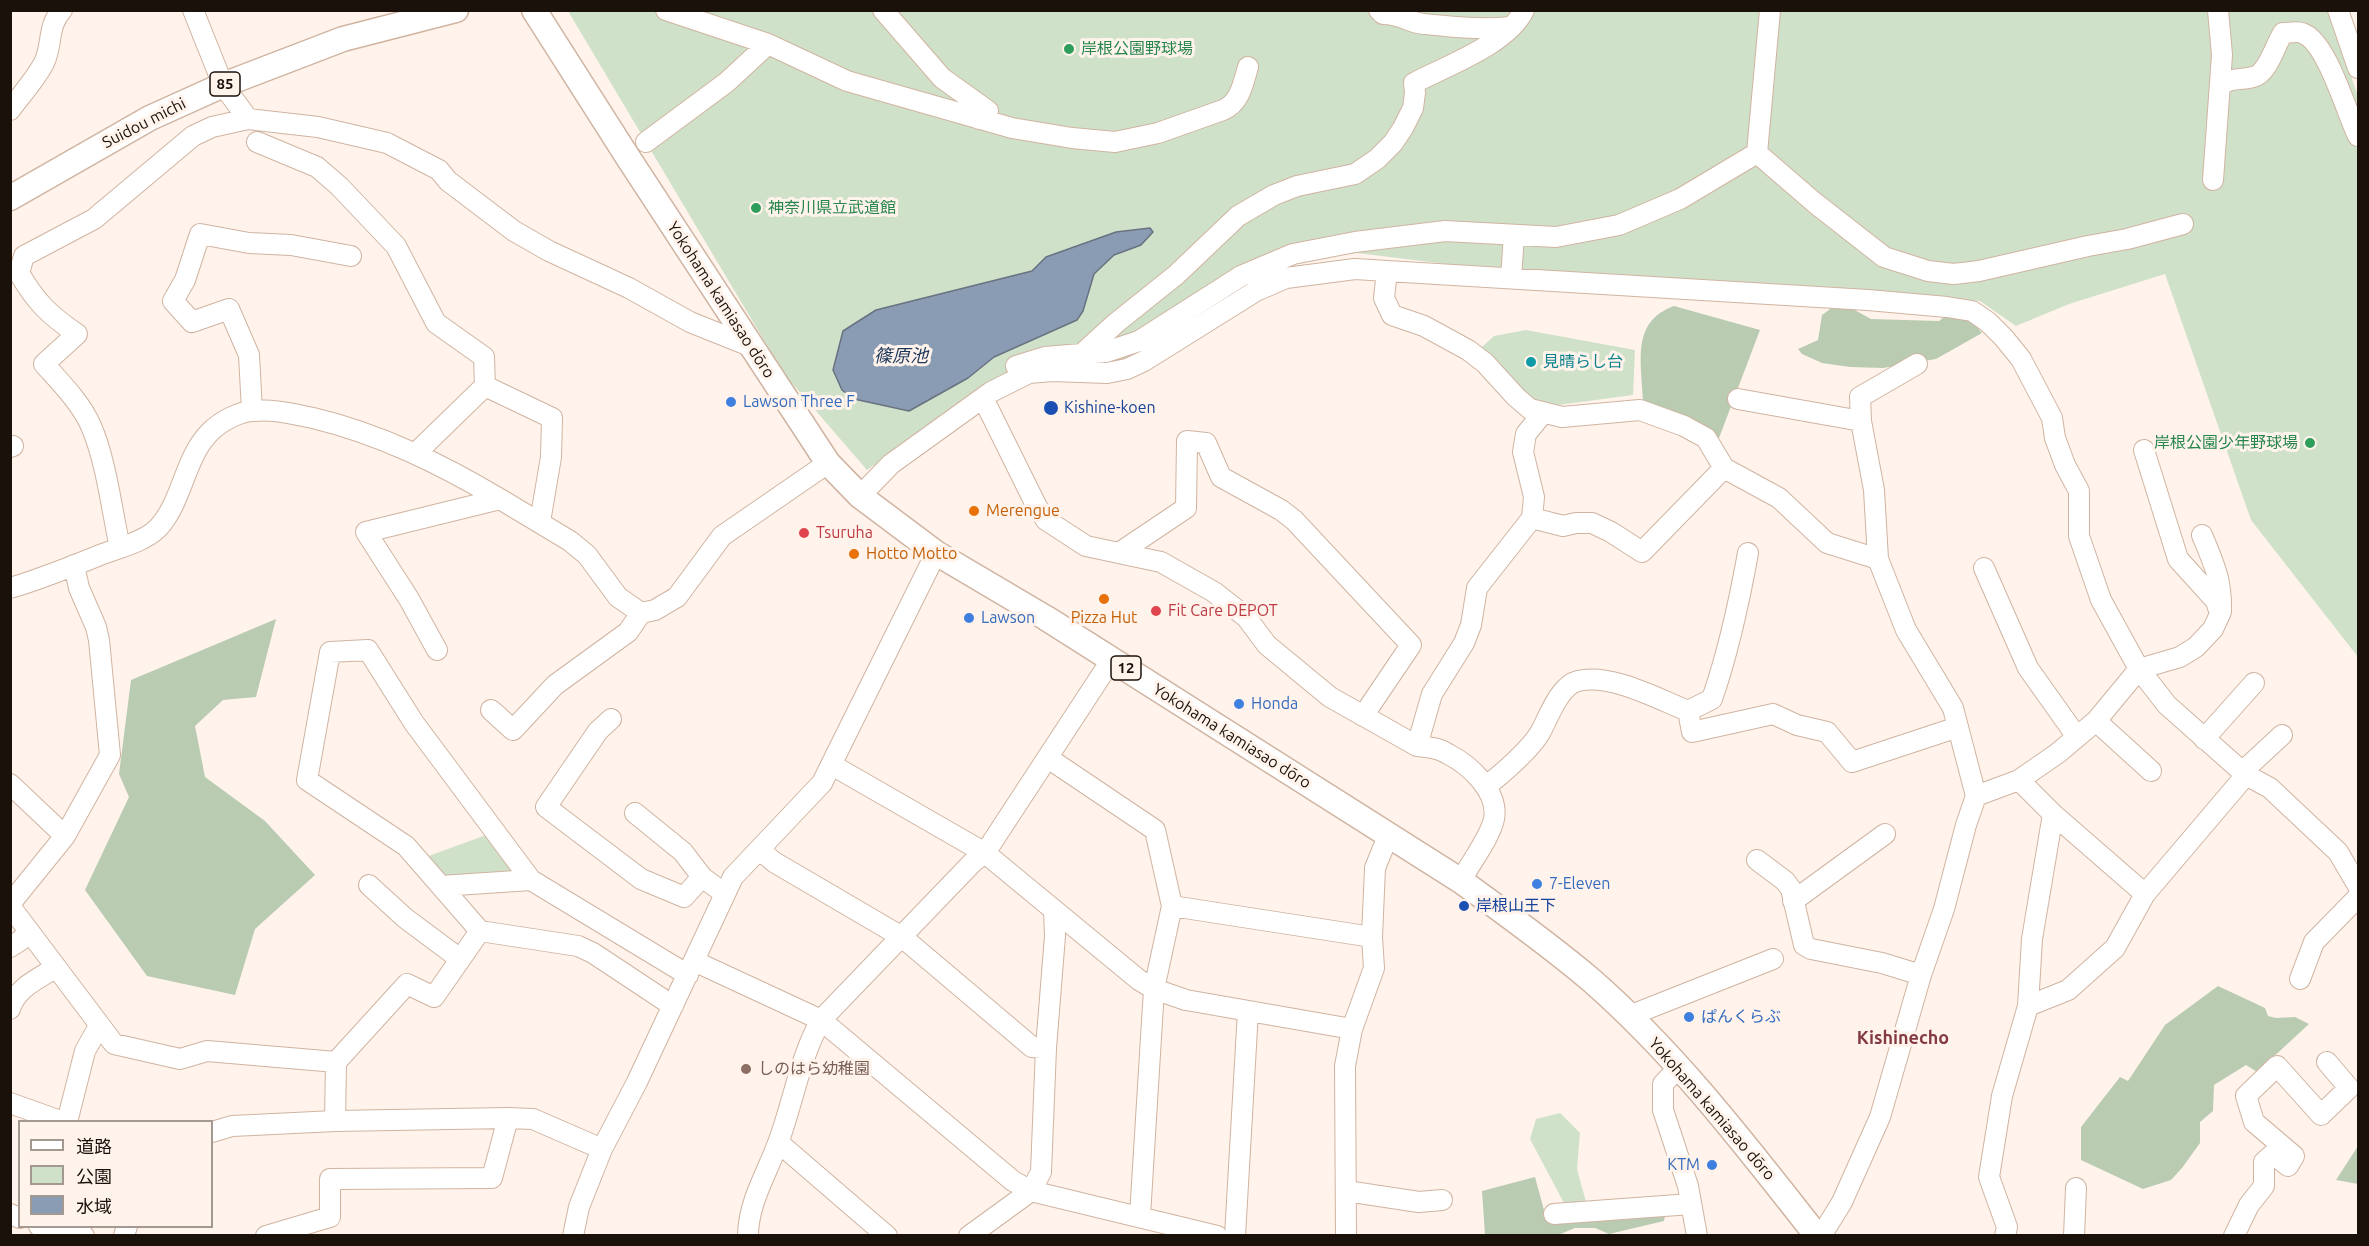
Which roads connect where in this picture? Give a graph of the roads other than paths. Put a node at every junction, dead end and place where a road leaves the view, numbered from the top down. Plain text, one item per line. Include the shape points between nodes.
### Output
1 (193, 10) edge
2 (456, 10) edge
3 (534, 10) edge
4 (666, 10) edge
5 (883, 10) edge
6 (1379, 10) edge
7 (1524, 10) edge
8 (1770, 10) edge
9 (2218, 10) edge
10 (2338, 10) edge
11 (52, 13) edge
12 (1513, 27) junction
13 (768, 44) junction
14 (1248, 67) dead end
15 (2358, 68) edge
16 (223, 85) junction
17 (2220, 86) junction
18 (10, 110) edge
19 (248, 119) junction
20 (979, 119) junction
21 (2358, 135) edge
22 (257, 142) dead end
23 (646, 142) dead end
24 (1757, 153) junction
25 (2213, 180) dead end
26 (10, 198) edge
27 (2183, 224) dead end
28 (1514, 235) junction
29 (351, 256) dead end
30 (17, 258) edge
31 (1387, 271) junction
32 (1954, 274) junction
33 (1510, 278) junction
34 (1947, 307) junction
35 (750, 346) junction
36 (1082, 354) junction
37 (1917, 364) dead end
38 (485, 386) junction
39 (983, 398) junction
40 (1738, 399) dead end
41 (252, 411) junction
42 (1543, 413) junction
43 (1861, 421) junction
44 (914, 431) dead end
45 (2144, 450) dead end
46 (416, 453) junction
47 (828, 463) junction
48 (1724, 468) junction
49 (860, 496) junction
50 (500, 499) junction
51 (1532, 518) junction
52 (540, 522) junction
53 (2202, 535) dead end
54 (120, 548) junction
55 (1119, 553) junction
56 (1748, 553) dead end
57 (936, 554) junction
58 (1878, 559) junction
59 (74, 565) junction
60 (1984, 568) dead end
61 (10, 588) edge
62 (641, 613) junction
63 (2220, 614) junction
64 (437, 650) dead end
65 (1112, 660) junction
66 (2139, 669) junction
67 (2254, 683) dead end
68 (491, 710) dead end
69 (1688, 711) junction
70 (1363, 716) junction
71 (611, 719) dead end
72 (2096, 721) junction
73 (1958, 727) junction
74 (2282, 735) dead end
75 (2077, 736) junction
76 (2204, 739) junction
77 (1417, 746) junction
78 (1048, 758) junction
79 (832, 765) junction
80 (2151, 771) dead end
81 (2244, 774) junction
82 (2019, 780) junction
83 (10, 784) edge
84 (1486, 786) junction
85 (1976, 796) junction
86 (635, 813) dead end
87 (2053, 814) junction
88 (1885, 834) dead end
89 (65, 836) junction
90 (1388, 836) junction
91 (760, 850) junction
92 (985, 853) junction
93 (1757, 860) dead end
94 (702, 877) junction
95 (531, 880) junction
96 (1461, 881) junction
97 (369, 885) dead end
98 (441, 886) junction
99 (2358, 886) edge
100 (725, 894) junction
101 (2145, 894) junction
102 (2358, 897) edge
103 (1793, 901) junction
104 (10, 905) edge
105 (1173, 906) junction
106 (1054, 910) junction
107 (480, 931) junction
108 (28, 932) junction
109 (902, 937) junction
110 (1372, 937) junction
111 (10, 947) edge
112 (460, 959) junction
113 (1773, 959) dead end
114 (55, 968) junction
115 (691, 968) junction
116 (1921, 975) junction
117 (2300, 979) dead end
118 (1154, 989) junction
119 (673, 1006) junction
120 (2028, 1006) junction
121 (10, 1010) edge
122 (1248, 1011) junction
123 (1629, 1016) junction
124 (821, 1020) junction
125 (99, 1026) junction
126 (1352, 1029) junction
127 (1046, 1048) junction
128 (336, 1062) junction
129 (2327, 1062) dead end
130 (1679, 1067) junction
131 (10, 1103) edge
132 (508, 1118) junction
133 (59, 1120) edge
134 (66, 1120) edge
135 (335, 1121) junction
136 (213, 1132) edge
137 (778, 1143) junction
138 (602, 1149) junction
139 (2076, 1188) dead end
140 (1031, 1191) junction
141 (1346, 1191) junction
142 (1443, 1200) dead end
143 (1691, 1204) junction
144 (1554, 1214) dead end
145 (1140, 1216) junction
146 (44, 1228) edge
147 (1197, 1233) edge
148 (84, 1236) edge
149 (266, 1236) edge
150 (573, 1236) edge
151 (748, 1236) edge
152 (887, 1236) edge
153 (969, 1236) edge
154 (1217, 1236) edge
155 (1235, 1236) edge
156 (1346, 1236) edge
157 (1697, 1236) edge
158 (1819, 1236) edge
159 (2005, 1236) edge
160 (2074, 1236) edge
161 (2234, 1236) edge

1 - 16 street
2 - 16 main road, Suidou michi / 85 via 343,39
3 - 35 main road, Yokohama kamiasao dōro / 12
4 - 13 street
5 - 20 street via 942,78 988,111
6 - 12 street via 1422,24 1480,30
7 - 12 street
8 - 24 street
9 - 17 street
10 - 15 street
11 - 18 street via 46,59
12 - 36 street via 1413,83 1413,108 1393,143 1377,159 1355,174 1274,195 1239,216
13 - 20 street via 847,81
13 - 23 street via 728,82
14 - 20 street via 1233,106 1158,133 1114,142 1012,128
16 - 19 street
16 - 26 main road, Suidou michi / 85 via 150,118
17 - 21 street via 2230,79 2254,77 2263,71 2283,33 2302,33 2316,43 2330,67
17 - 25 street
19 - 30 street via 193,136 94,219
19 - 35 street via 318,127 387,143 439,170 514,231 549,251 690,322
22 - 38 street via 317,167 396,246 436,323 484,357
24 - 28 street via 1680,199 1618,225 1556,237
24 - 32 street via 1884,257 1928,271
27 - 32 street
28 - 33 street
28 - 36 street via 1445,231 1293,254 1241,276 1139,341 1106,352
29 - 41 street via 200,234 185,280 173,301 192,322 229,309 249,356
30 - 54 street via 19,273 30,291 50,316 76,334 44,364 92,427
31 - 33 street
31 - 39 street via 1355,269 1286,278 1256,291 1127,369 1029,373
31 - 42 street via 1384,298 1392,315 1424,326 1468,350 1530,409
32 - 34 street
33 - 34 street
34 - 66 street via 1972,311 1988,322 2021,359 2052,418 2065,465 2079,490 2079,536 2101,600
35 - 47 main road, Yokohama kamiasao dōro / 12
36 - 44 street via 1045,357 987,379
37 - 43 street via 1860,397
38 - 46 street
38 - 52 street via 552,418 551,457
39 - 49 street via 891,464
39 - 55 street via 1046,520 1086,546
40 - 43 street
41 - 46 street via 282,411 335,424
41 - 54 street via 211,430 198,446 174,502 157,528
42 - 48 street via 1562,417 1640,410 1706,438
42 - 51 street via 1526,435 1523,452 1534,497
43 - 58 street via 1874,490
45 - 63 street via 2178,559 2216,601
46 - 50 street
47 - 49 main road, Yokohama kamiasao dōro / 12
47 - 62 street via 722,536 677,597
48 - 51 street via 1642,552 1592,523 1563,526
48 - 58 street via 1779,498 1827,543
49 - 57 main road, Yokohama kamiasao dōro / 12
50 - 52 street
50 - 64 street via 366,532
51 - 77 street via 1478,588 1468,634 1432,694
52 - 62 street via 587,555 618,597
53 - 63 street via 2222,590
54 - 59 street
55 - 70 street via 1161,562 1214,592 1246,617 1267,645 1330,697
55 - 70 street via 1186,508 1187,441 1206,443 1221,477 1293,520 1411,645
56 - 69 street via 1736,621 1712,699
57 - 65 main road, Yokohama kamiasao dōro / 12
57 - 79 street
58 - 73 street via 1906,630 1953,708
59 - 61 street
59 - 89 street via 99,640 110,755
60 - 75 street via 2028,668
62 - 68 street via 628,632 555,685 513,730
63 - 66 street via 2213,629 2196,647 2180,657
65 - 78 street
65 - 90 main road, Yokohama kamiasao dōro / 12
66 - 72 street
66 - 76 street via 2167,705
67 - 76 street
69 - 73 street via 1692,732 1773,714 1797,726 1827,732 1852,762
69 - 84 street via 1630,687 1591,679 1575,681 1559,696 1539,735
70 - 77 street
71 - 94 street via 598,731 546,807 641,879 684,897
72 - 75 street
72 - 80 street
73 - 85 street
74 - 81 street
75 - 82 street
76 - 81 street
77 - 84 street via 1449,754
78 - 92 street
78 - 105 street via 1155,830
79 - 91 street via 822,783
79 - 92 street
81 - 99 street via 2270,788 2338,852
81 - 101 street
82 - 85 street
82 - 87 street
83 - 89 street
84 - 96 street via 1492,797 1494,818
85 - 116 street
86 - 94 street via 683,852
87 - 101 street
87 - 120 street via 2032,939
88 - 103 street
89 - 104 street
90 - 96 main road, Yokohama kamiasao dōro / 12
90 - 110 street via 1375,868
91 - 100 street via 733,878
91 - 109 street
92 - 106 street
92 - 109 street
93 - 103 street via 1785,881
94 - 100 street
95 - 98 street
95 - 98 street via 414,723 368,650 330,652 307,780 406,846
95 - 115 street
96 - 123 main road, Yokohama kamiasao dōro / 12 via 1591,980
97 - 112 street
98 - 107 street
100 - 115 street
101 - 120 street via 2115,948 2068,990
102 - 117 street via 2314,942
103 - 116 street via 1804,945
104 - 108 street
105 - 110 street
105 - 118 street
106 - 118 street
106 - 127 street
107 - 112 street
107 - 119 street via 578,946
108 - 111 street
108 - 114 street
109 - 124 street
109 - 127 street via 1032,1047
110 - 126 street via 1374,968
112 - 128 street via 434,997 407,984
113 - 123 street
114 - 121 street via 23,989
114 - 125 street
115 - 119 street
115 - 124 street
116 - 158 street via 1880,1117 1842,1202
118 - 122 street via 1185,1000
118 - 145 street
119 - 138 street
120 - 159 street via 2002,1096 1989,1177 2007,1227
122 - 126 street
122 - 155 street
123 - 130 main road, Yokohama kamiasao dōro / 12
124 - 137 street via 810,1040
124 - 140 street via 1013,1181
125 - 128 street via 114,1044 180,1059 207,1051
125 - 134 street via 85,1051
126 - 141 street via 1345,1066
127 - 140 street via 1041,1172
128 - 135 street
129 - 161 street via 2349,1088 2321,1115 2277,1066 2246,1096 2254,1122 2294,1156 2288,1166 2272,1154 2264,1162 2264,1186 2249,1205
130 - 143 street via 1663,1084 1663,1110
130 - 158 main road, Yokohama kamiasao dōro / 12
131 - 133 street
132 - 135 street
132 - 138 street via 533,1119
132 - 149 street via 492,1178 330,1179 330,1217
135 - 136 street via 232,1126
137 - 151 street via 748,1219
137 - 152 street
138 - 150 street via 579,1207
139 - 160 street
140 - 145 street
140 - 153 street
141 - 142 street via 1419,1202
141 - 156 street
143 - 144 street
143 - 157 street
145 - 147 street
146 - 148 street
147 - 154 street

